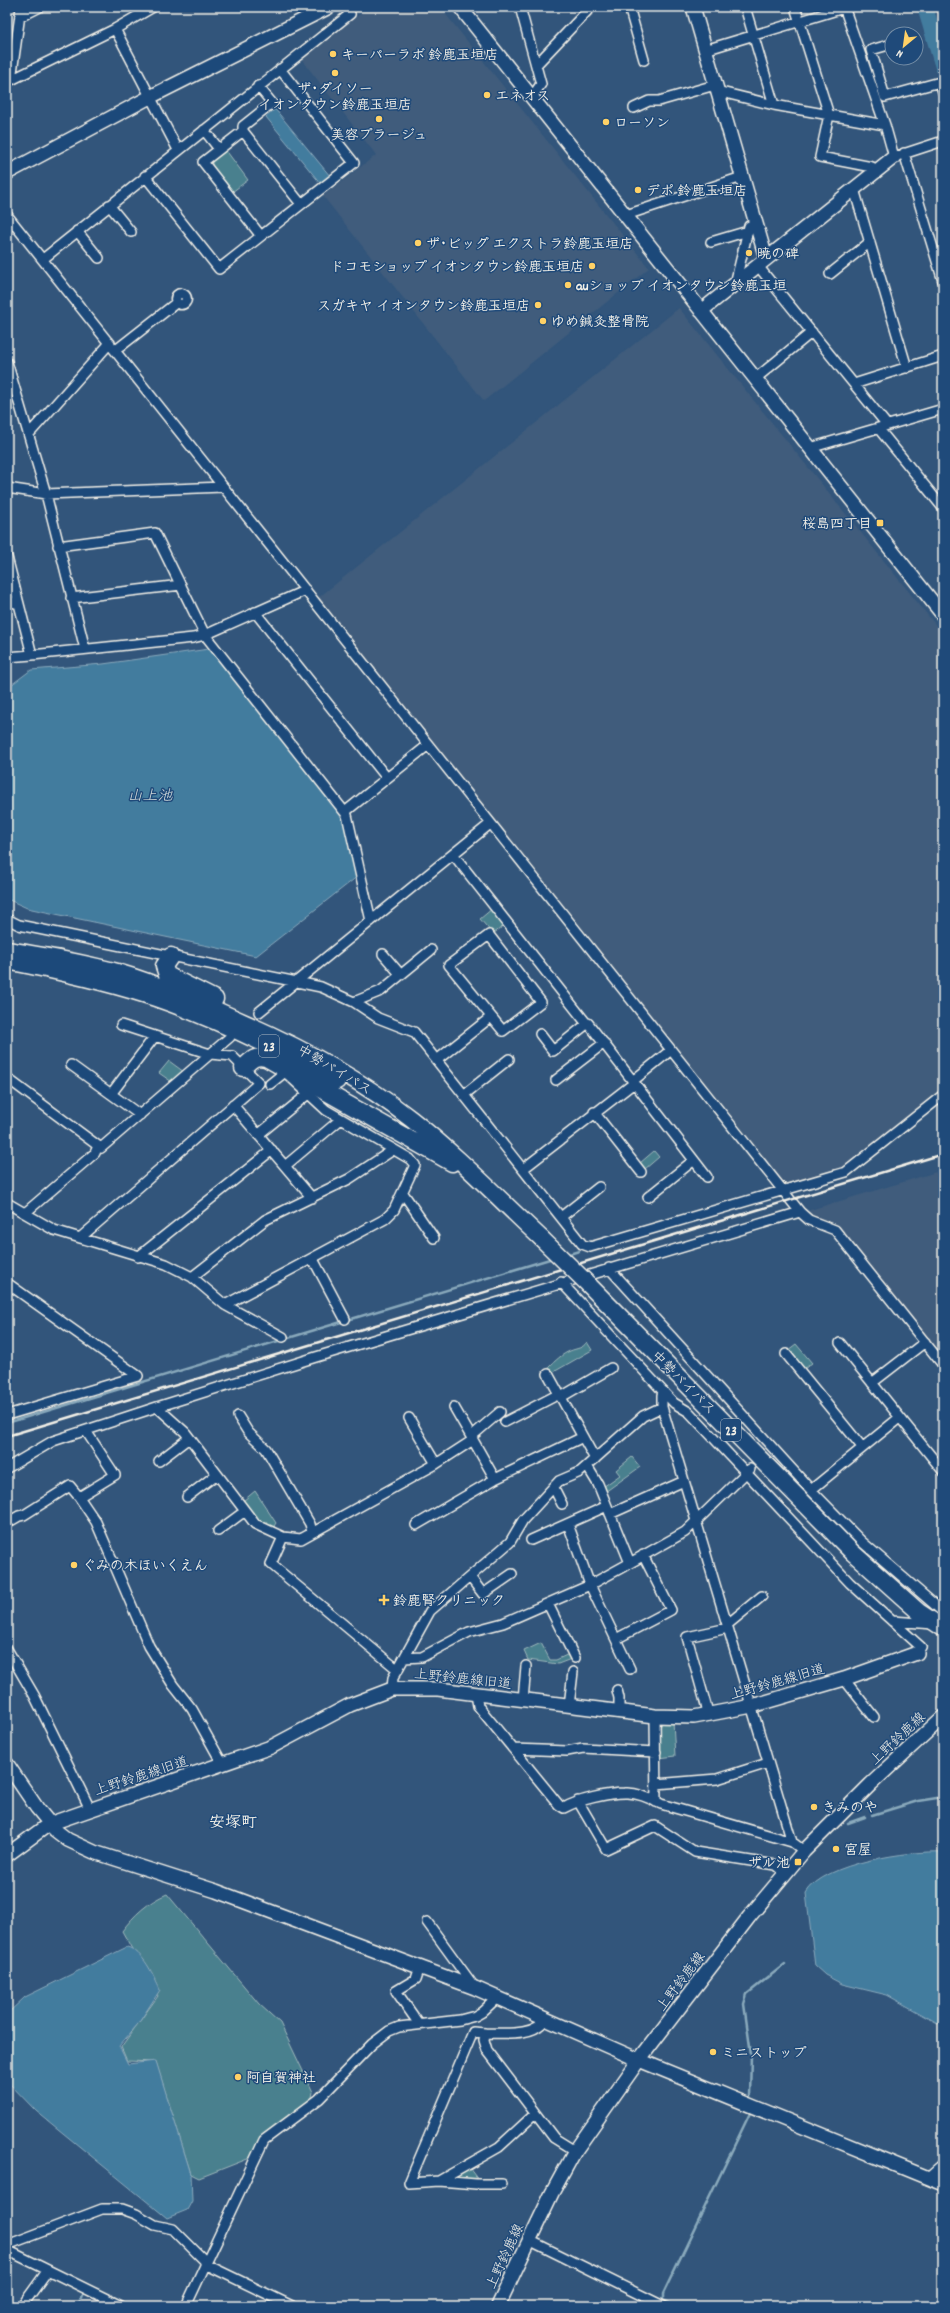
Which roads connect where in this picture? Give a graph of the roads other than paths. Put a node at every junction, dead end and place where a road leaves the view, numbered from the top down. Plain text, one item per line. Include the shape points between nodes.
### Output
1 (21, 7) edge
2 (40, 7) edge
3 (330, 7) edge
4 (346, 7) edge
5 (460, 7) edge
6 (520, 7) edge
7 (591, 7) edge
8 (630, 7) edge
9 (693, 7) edge
10 (744, 7) edge
11 (795, 7) edge
12 (846, 7) edge
13 (147, 8) edge
14 (20, 17) junction
15 (799, 22) junction
16 (115, 29) junction
17 (753, 36) junction
18 (884, 46) edge
19 (705, 50) junction
20 (644, 60) dead end
21 (536, 65) junction
22 (280, 69) junction
23 (9, 81) edge
24 (258, 86) junction
25 (716, 88) junction
26 (943, 92) edge
27 (150, 97) junction
28 (532, 97) junction
29 (774, 105) junction
30 (634, 108) dead end
31 (829, 115) junction
32 (885, 125) junction
33 (204, 130) junction
34 (243, 131) junction
35 (943, 141) edge
36 (218, 149) junction
37 (178, 150) junction
38 (899, 155) junction
39 (872, 167) dead end
40 (7, 173) edge
41 (145, 176) junction
42 (742, 177) junction
43 (854, 189) junction
44 (300, 204) junction
45 (109, 205) junction
46 (7, 214) edge
47 (626, 215) junction
48 (752, 228) junction
49 (77, 231) junction
50 (131, 232) dead end
51 (261, 236) junction
52 (712, 242) dead end
53 (870, 242) junction
54 (43, 258) junction
55 (99, 258) dead end
56 (762, 262) junction
57 (830, 274) dead end
58 (943, 281) edge
59 (735, 284) junction
60 (176, 303) dead end
61 (701, 311) junction
62 (812, 332) junction
63 (113, 346) junction
64 (943, 356) edge
65 (7, 362) edge
66 (907, 368) junction
67 (755, 379) junction
68 (854, 384) junction
69 (942, 410) edge
70 (882, 427) junction
71 (28, 434) junction
72 (810, 448) junction
73 (223, 487) junction
74 (7, 488) edge
75 (46, 494) junction
76 (943, 508) edge
77 (58, 546) junction
78 (7, 557) edge
79 (181, 585) junction
80 (306, 590) junction
81 (71, 598) junction
82 (7, 601) edge
83 (19, 604) junction
84 (255, 612) junction
85 (943, 616) edge
86 (205, 635) junction
87 (85, 649) junction
88 (32, 655) junction
89 (7, 657) edge
90 (428, 745) junction
91 (387, 778) junction
92 (345, 812) junction
93 (490, 824) junction
94 (453, 854) junction
95 (7, 920) edge
96 (371, 920) junction
97 (7, 942) edge
98 (7, 950) edge
99 (431, 950) dead end
100 (383, 954) dead end
101 (49, 956) junction
102 (171, 956) junction
103 (7, 961) edge
104 (7, 967) edge
105 (56, 971) junction
106 (401, 975) junction
107 (296, 982) junction
108 (354, 1002) junction
109 (259, 1012) dead end
110 (491, 1017) junction
111 (587, 1024) junction
112 (121, 1025) dead end
113 (540, 1034) dead end
114 (155, 1036) junction
115 (230, 1037) dead end
116 (604, 1043) junction
117 (671, 1050) junction
118 (210, 1054) junction
119 (509, 1059) dead end
120 (437, 1060) junction
121 (72, 1065) dead end
122 (243, 1068) junction
123 (344, 1073) junction
124 (7, 1078) edge
125 (556, 1080) dead end
126 (634, 1081) junction
127 (270, 1084) dead end
128 (111, 1094) junction
129 (308, 1094) junction
130 (465, 1094) junction
131 (943, 1095) edge
132 (234, 1105) junction
133 (594, 1112) junction
134 (140, 1115) junction
135 (341, 1119) junction
136 (258, 1135) junction
137 (98, 1146) junction
138 (272, 1150) junction
139 (393, 1150) junction
140 (694, 1160) junction
141 (285, 1166) junction
142 (462, 1169) junction
143 (523, 1169) junction
144 (641, 1172) dead end
145 (707, 1177) dead end
146 (599, 1187) dead end
147 (783, 1192) junction
148 (403, 1193) junction
149 (648, 1197) dead end
150 (312, 1198) junction
151 (498, 1198) junction
152 (7, 1203) edge
153 (800, 1212) junction
154 (25, 1213) junction
155 (561, 1217) junction
156 (80, 1238) junction
157 (434, 1238) dead end
158 (138, 1257) junction
159 (313, 1259) junction
160 (610, 1268) junction
161 (192, 1277) junction
162 (561, 1282) junction
163 (7, 1283) edge
164 (225, 1305) junction
165 (345, 1319) dead end
166 (283, 1337) dead end
167 (925, 1342) junction
168 (840, 1343) dead end
169 (786, 1354) dead end
170 (943, 1365) edge
171 (611, 1368) dead end
172 (548, 1374) dead end
173 (872, 1383) junction
174 (664, 1392) junction
175 (560, 1395) junction
176 (157, 1407) junction
177 (454, 1407) dead end
178 (662, 1407) junction
179 (500, 1412) dead end
180 (7, 1415) edge
181 (238, 1416) dead end
182 (409, 1418) dead end
183 (899, 1418) junction
184 (505, 1422) dead end
185 (86, 1431) junction
186 (583, 1437) junction
187 (189, 1438) junction
188 (472, 1438) junction
189 (862, 1447) junction
190 (595, 1459) junction
191 (159, 1461) dead end
192 (436, 1464) junction
193 (587, 1466) junction
194 (7, 1468) edge
195 (747, 1471) junction
196 (943, 1471) edge
197 (217, 1474) junction
198 (495, 1479) junction
199 (684, 1481) junction
200 (554, 1488) junction
201 (811, 1490) junction
202 (80, 1497) junction
203 (187, 1497) dead end
204 (562, 1504) dead end
205 (245, 1510) junction
206 (609, 1510) junction
207 (697, 1521) junction
208 (7, 1523) edge
209 (568, 1524) junction
210 (416, 1525) dead end
211 (218, 1531) dead end
212 (312, 1532) junction
213 (283, 1537) junction
214 (531, 1540) dead end
215 (643, 1555) junction
216 (630, 1563) junction
217 (512, 1574) dead end
218 (470, 1577) junction
219 (590, 1585) junction
220 (762, 1596) dead end
221 (548, 1604) junction
222 (892, 1621) junction
223 (941, 1621) edge
224 (728, 1626) junction
225 (616, 1639) junction
226 (7, 1649) edge
227 (918, 1653) joint
228 (404, 1658) junction
229 (575, 1658) dead end
230 (526, 1666) dead end
231 (630, 1669) dead end
232 (398, 1670) junction
233 (573, 1672) dead end
234 (844, 1679) junction
235 (392, 1689) junction
236 (617, 1690) dead end
237 (476, 1695) junction
238 (523, 1700) junction
239 (569, 1706) junction
240 (752, 1706) junction
241 (619, 1712) junction
242 (655, 1716) junction
243 (709, 1716) junction
244 (874, 1717) dead end
245 (943, 1717) edge
246 (514, 1749) junction
247 (656, 1752) junction
248 (768, 1763) junction
249 (7, 1764) edge
250 (223, 1765) junction
251 (656, 1784) junction
252 (578, 1802) junction
253 (656, 1802) junction
254 (90, 1808) junction
255 (49, 1824) junction
256 (792, 1842) junction
257 (804, 1851) junction
258 (7, 1855) edge
259 (785, 1872) junction
260 (426, 1922) dead end
261 (420, 1967) junction
262 (475, 1988) junction
263 (498, 1997) junction
264 (546, 2018) junction
265 (419, 2024) junction
266 (485, 2033) junction
267 (639, 2060) junction
268 (535, 2114) junction
269 (575, 2151) junction
270 (943, 2164) edge
271 (927, 2178) junction
272 (439, 2181) junction
273 (502, 2184) dead end
274 (943, 2184) edge
275 (529, 2240) junction
276 (7, 2245) edge
277 (7, 2250) edge
278 (205, 2263) junction
279 (48, 2270) junction
280 (22, 2306) edge
281 (121, 2306) edge
282 (186, 2306) edge
283 (292, 2306) edge
284 (498, 2306) edge
285 (663, 2306) edge

1 - 14 street
2 - 14 street
3 - 27 street
4 - 22 street via 350,14
5 - 28 street
6 - 21 street
7 - 21 street
8 - 20 street
9 - 19 street
10 - 17 street
11 - 15 street
12 - 15 street
12 - 32 street
13 - 16 street
14 - 23 street
15 - 17 street
15 - 31 street
16 - 23 street
16 - 27 street
17 - 19 street
17 - 29 street
18 - 26 street via 871,50 886,97 940,82
19 - 25 street
21 - 28 street via 541,84
22 - 24 street
22 - 44 street via 354,163
24 - 33 street
24 - 34 street via 272,103 243,126
25 - 29 street
25 - 30 street via 649,101
25 - 42 street
27 - 37 street
27 - 40 street
28 - 47 street
29 - 31 street
31 - 32 street
31 - 39 street via 820,157
32 - 38 street
33 - 36 street
33 - 37 street
34 - 36 street
34 - 44 street
35 - 38 street
36 - 51 street via 203,162
37 - 41 street
38 - 43 street
38 - 58 street
41 - 45 street
41 - 51 street via 219,269
42 - 47 street
42 - 48 street
43 - 53 street
43 - 56 street
44 - 51 street
45 - 49 street
45 - 50 street
46 - 54 street
47 - 61 street
48 - 52 street
48 - 56 street
48 - 59 street
49 - 54 street
49 - 55 street
53 - 57 street
53 - 66 street
54 - 63 street
56 - 59 street
56 - 62 street
59 - 61 street
60 - 63 street
61 - 67 street
62 - 67 street
62 - 68 street
63 - 71 street
63 - 73 street
64 - 66 street
65 - 71 street
66 - 68 street
67 - 72 street
68 - 70 street
69 - 70 street
70 - 72 street
70 - 76 street
71 - 75 street
72 - 85 street
73 - 75 street
73 - 80 street
74 - 75 street
75 - 77 street
77 - 79 street via 155,533
77 - 81 street
78 - 83 street
79 - 81 street
79 - 86 street
80 - 84 street
80 - 90 street
81 - 87 street
82 - 83 street
83 - 88 street
84 - 86 street
84 - 91 street
86 - 87 street
86 - 92 street
87 - 88 street
88 - 89 street
90 - 91 street
90 - 93 street
91 - 92 street
92 - 96 street
93 - 94 street
93 - 117 street
94 - 96 street
94 - 111 street
95 - 102 street via 19,925
96 - 107 street
97 - 101 highway
98 - 101 highway, 中勢バイパス / 23
99 - 106 street
100 - 106 street
101 - 123 highway, 中勢バイパス / 23 via 116,972 208,1006 298,1046
102 - 107 street
102 - 123 highway via 164,966 167,975 268,1022 311,1048
103 - 105 highway, 中勢バイパス / 23
104 - 105 highway
105 - 142 highway, 中勢バイパス / 23 via 143,994 286,1054 354,1090 400,1120
106 - 108 street via 382,991
107 - 108 street via 321,987
107 - 109 street
108 - 120 street via 378,1018 414,1032
110 - 110 street via 450,965 489,935 541,1002 503,1031
110 - 120 street
111 - 113 street via 553,1051
111 - 116 street
112 - 114 street
114 - 118 street
114 - 128 street
115 - 118 street
116 - 125 street
116 - 126 street
117 - 126 street
117 - 147 street
118 - 122 street via 232,1056
118 - 134 street
119 - 130 street
120 - 130 street
121 - 128 street
122 - 132 street via 258,1084
122 - 142 highway via 253,1058 266,1058
123 - 151 highway, 中勢バイパス / 23 via 410,1119 450,1152
124 - 137 street
126 - 133 street
126 - 140 street
127 - 129 street via 285,1072
128 - 134 street
129 - 135 street
129 - 136 street
130 - 143 street
131 - 147 street via 846,1172
132 - 136 street
132 - 156 street
133 - 143 street
133 - 144 street
134 - 137 street via 101,1148
135 - 139 street
135 - 141 street
136 - 138 street
137 - 154 street via 95,1153
138 - 141 street
138 - 158 street
139 - 148 street via 410,1159 415,1165
139 - 150 street via 349,1179
140 - 145 street
140 - 149 street
141 - 150 street
142 - 151 highway, 中勢バイパス / 23
143 - 155 street
146 - 155 street
147 - 153 street
147 - 155 street via 590,1247 582,1244
148 - 157 street
148 - 159 street via 394,1210 385,1219
150 - 161 street via 265,1220
151 - 223 highway, 中勢バイパス / 23, bridge via 588,1284 853,1553 919,1612
152 - 154 street
153 - 160 street
153 - 167 street via 809,1220 835,1230
154 - 156 street via 54,1230
156 - 158 street
158 - 161 street via 166,1264
159 - 164 street
159 - 165 street
160 - 162 street
160 - 201 street via 770,1449
161 - 164 street
162 - 174 street
162 - 176 street
163 - 180 street via 138,1376
164 - 166 street
167 - 170 street
167 - 173 street
168 - 173 street
169 - 189 street
171 - 175 street
172 - 175 street
173 - 183 street
174 - 178 street
174 - 195 street via 674,1403 689,1412
175 - 184 street
175 - 186 street
176 - 185 street
176 - 187 street
177 - 188 street
178 - 190 street via 643,1416
178 - 199 street
179 - 188 street
181 - 212 street via 248,1432 266,1449 310,1524
182 - 192 street
183 - 189 street
183 - 196 street
185 - 194 street via 53,1442
185 - 202 street via 115,1475
186 - 190 street
186 - 198 street
187 - 191 street
187 - 197 street
188 - 192 street
188 - 198 street
189 - 201 street
190 - 193 street
192 - 212 street
193 - 200 street via 559,1481
193 - 206 street
195 - 207 street
195 - 222 street via 850,1583
197 - 203 street
197 - 205 street
198 - 210 street
199 - 206 street
199 - 207 street
200 - 204 street
200 - 218 street via 523,1520 510,1542
201 - 223 street
202 - 208 street via 70,1486 24,1516
202 - 250 street via 96,1522 149,1646 173,1685 192,1709
205 - 211 street
205 - 213 street via 255,1524
206 - 209 street
206 - 216 street
207 - 215 street via 685,1532
207 - 224 street
209 - 214 street
209 - 219 street
212 - 213 street via 301,1539
213 - 232 street via 271,1564
215 - 216 street
215 - 225 street via 671,1610
216 - 219 street
217 - 218 street via 483,1594
218 - 228 street via 430,1611
219 - 221 street
219 - 225 street
220 - 224 street
221 - 228 street via 503,1624 469,1632 422,1658
221 - 229 street
222 - 223 street
222 - 227 street via 921,1647
224 - 240 street
224 - 243 street via 686,1637
225 - 231 street
226 - 254 street via 34,1695
227 - 234 street, 上野鈴鹿線旧道
228 - 232 street
230 - 238 street
232 - 235 street via 393,1678
233 - 239 street
234 - 240 street, 上野鈴鹿線旧道
234 - 244 street
235 - 237 street, 上野鈴鹿線旧道 via 438,1689
235 - 250 street, 上野鈴鹿線旧道 via 350,1705 270,1747
236 - 241 street
237 - 238 street, 上野鈴鹿線旧道
237 - 246 street via 478,1706
238 - 239 street, 上野鈴鹿線旧道
239 - 241 street, 上野鈴鹿線旧道
240 - 243 street, 上野鈴鹿線旧道
240 - 248 street
241 - 242 street, 上野鈴鹿線旧道
242 - 243 street, 上野鈴鹿線旧道
242 - 247 street
245 - 257 street, 上野鈴鹿線
246 - 247 street via 567,1751 583,1748
246 - 252 street via 559,1805 564,1808
247 - 251 street
248 - 251 street via 717,1779
248 - 256 street
249 - 255 street
250 - 254 street, 上野鈴鹿線旧道 via 131,1797
251 - 253 street
252 - 253 street via 625,1793
252 - 259 street via 606,1849 655,1826 695,1852 776,1865
253 - 256 street
254 - 255 street, 上野鈴鹿線旧道
255 - 258 street, 上野鈴鹿線旧道
255 - 261 street via 68,1840 94,1852 216,1891
256 - 257 street
257 - 259 street, 上野鈴鹿線
259 - 267 street, 上野鈴鹿線
260 - 262 street
261 - 262 street
261 - 265 street via 416,1979 396,1992
262 - 263 street
263 - 264 street
263 - 265 street via 475,2016
264 - 266 street via 538,2027 529,2030
264 - 267 street
265 - 278 street via 388,2031 318,2099 264,2140
266 - 268 street via 487,2050
266 - 272 street via 473,2032 409,2183
267 - 269 street, 上野鈴鹿線
267 - 271 street
268 - 269 street via 554,2138
268 - 272 street via 498,2147
269 - 275 street, 上野鈴鹿線
270 - 271 street
271 - 274 street
272 - 273 street
275 - 284 street, 上野鈴鹿線
275 - 285 street
276 - 278 street via 102,2209 122,2209 155,2225 173,2229
277 - 279 street
278 - 282 street
278 - 283 street
279 - 280 street
279 - 281 street

